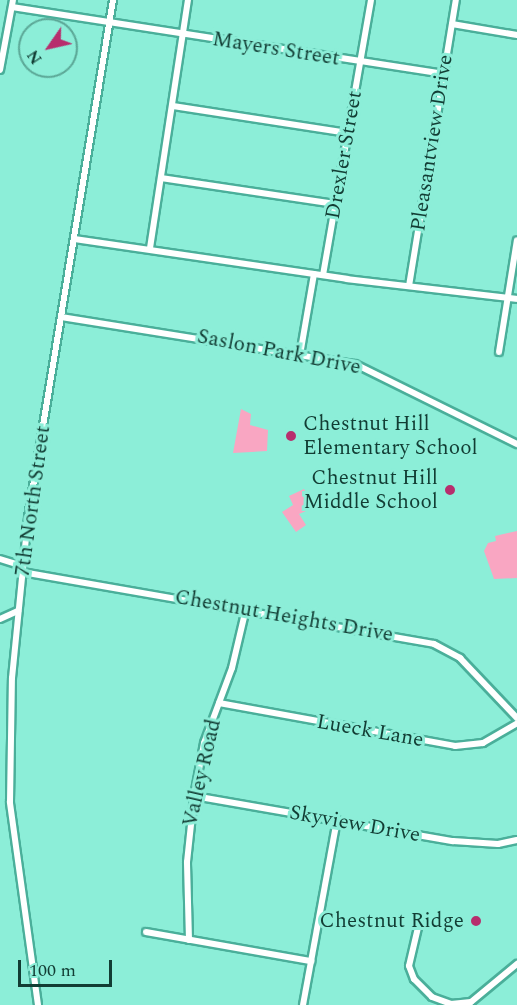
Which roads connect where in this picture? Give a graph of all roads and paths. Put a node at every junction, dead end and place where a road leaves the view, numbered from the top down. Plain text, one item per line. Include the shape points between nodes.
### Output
1 (112, 0) edge
2 (188, 0) edge
3 (371, 0) edge
4 (456, 0) edge
5 (13, 4) edge
6 (109, 24) junction
7 (452, 24) junction
8 (183, 35) junction
9 (517, 35) edge
10 (360, 63) junction
11 (0, 70) edge
12 (443, 74) junction
13 (173, 106) junction
14 (348, 133) junction
15 (161, 178) junction
16 (335, 204) junction
17 (74, 239) junction
18 (517, 240) edge
19 (150, 248) junction
20 (314, 274) junction
21 (323, 275) junction
22 (409, 286) junction
23 (508, 297) junction
24 (517, 299) edge
25 (61, 317) junction
26 (499, 352) dead end
27 (300, 355) junction
28 (517, 444) edge
29 (0, 559) edge
30 (22, 569) junction
31 (246, 609) junction
32 (18, 611) junction
33 (0, 619) edge
34 (219, 703) junction
35 (517, 720) edge
36 (194, 796) junction
37 (337, 820) junction
38 (517, 840) edge
39 (420, 919) dead end
40 (147, 932) dead end
41 (189, 940) junction
42 (311, 961) junction
43 (517, 964) edge
44 (38, 1005) edge
45 (303, 1005) edge

1 - 6 street, 7th North Street
2 - 8 street
3 - 10 street, Drexler Street
4 - 7 street, Pleasantview Drive
5 - 6 street, Mayers Street
5 - 11 street
6 - 8 street, Mayers Street
6 - 17 street, 7th North Street
7 - 9 street
7 - 12 street, Pleasantview Drive
8 - 10 street, Mayers Street
8 - 13 street
10 - 12 street, Mayers Street
10 - 14 street, Drexler Street
12 - 22 street, Pleasantview Drive
13 - 14 street
13 - 15 street
14 - 16 street, Drexler Street
15 - 16 street
15 - 19 street
16 - 21 street, Drexler Street
17 - 19 street
17 - 25 street, 7th North Street
18 - 23 street
19 - 20 street
20 - 21 street
20 - 27 street
21 - 22 street
22 - 23 street
23 - 24 street
23 - 26 street
25 - 27 street, Saslon Park Drive
25 - 30 street, 7th North Street
27 - 28 street, Saslon Park Drive via 371,370
29 - 30 street, Chestnut Heights Drive
30 - 31 street, Chestnut Heights Drive
30 - 32 street, 7th North Street
31 - 34 street, Valley Road
31 - 35 street, Chestnut Heights Drive via 434,644 460,658
32 - 33 street
32 - 44 street, 7th North Street via 9,728 10,802
34 - 35 street, Lueck Lane via 456,746 483,743
34 - 36 street, Valley Road via 204,743
36 - 37 street, Skyview Drive
36 - 41 street, Valley Road via 187,862
37 - 38 street, Skyview Drive via 453,841 498,844
37 - 42 street
39 - 43 street via 409,966 414,979 432,997 451,1004 471,1002
40 - 41 street
41 - 42 street
42 - 45 street

